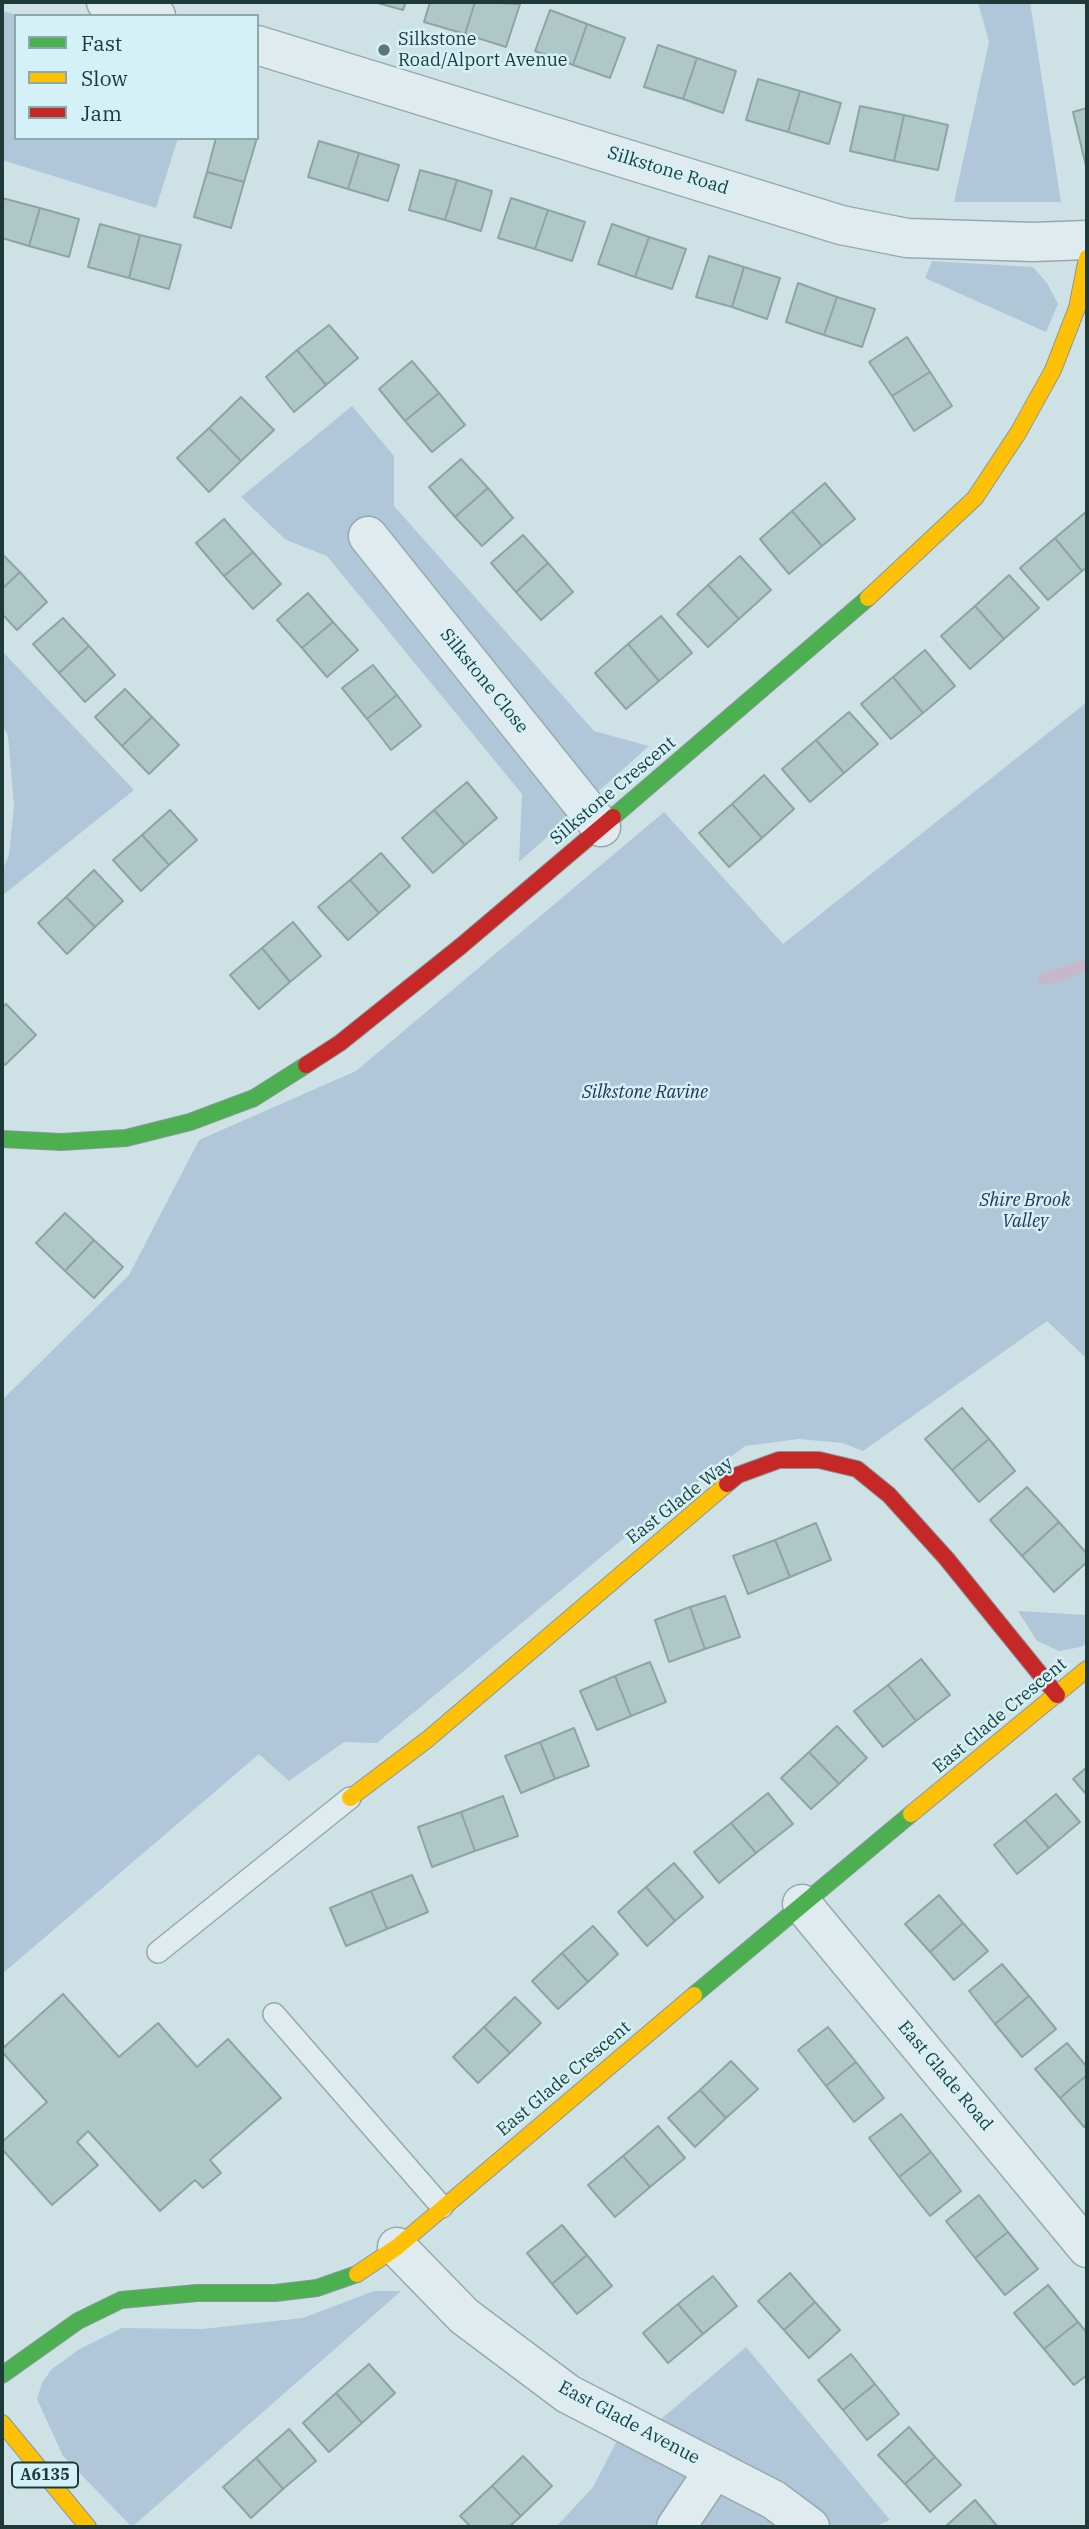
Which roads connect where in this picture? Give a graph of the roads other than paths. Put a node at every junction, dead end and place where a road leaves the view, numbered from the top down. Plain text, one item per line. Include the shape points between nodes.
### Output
1 (109, 2) edge
2 (149, 14) edge
3 (259, 46) edge
4 (1087, 240) edge
5 (1087, 258) edge
6 (368, 536) dead end
7 (601, 827) junction
8 (2, 1139) edge
9 (1087, 1669) edge
10 (1057, 1695) junction
11 (350, 1798) joint
12 (802, 1904) junction
13 (158, 1952) dead end
14 (274, 2014) dead end
15 (442, 2207) junction
16 (397, 2247) junction
17 (1087, 2248) edge
18 (2, 2375) edge
19 (2, 2423) edge
20 (715, 2469) junction
21 (88, 2527) edge
22 (677, 2527) edge
23 (810, 2527) edge

1 - 2 street
3 - 4 street, Silkstone Road via 841,225 907,238
5 - 7 street, Silkstone Crescent via 1077,308 1053,370 975,498 908,563
6 - 7 street, Silkstone Close
7 - 8 street, Silkstone Crescent via 340,1043 254,1098 190,1122 126,1138
9 - 10 street, East Glade Crescent
10 - 11 street, East Glade Way via 889,1494 857,1469 819,1460 779,1460 738,1475 428,1739
10 - 12 street, East Glade Crescent
11 - 13 lane
12 - 15 street, East Glade Crescent
12 - 17 street, East Glade Road
14 - 15 lane
15 - 16 street, East Glade Crescent
16 - 18 street, East Glade Crescent via 357,2274 317,2288 121,2300 79,2321
16 - 20 street, East Glade Avenue via 464,2316 568,2394
19 - 21 street, A6135
20 - 22 street
20 - 23 street, East Glade Avenue via 774,2500

